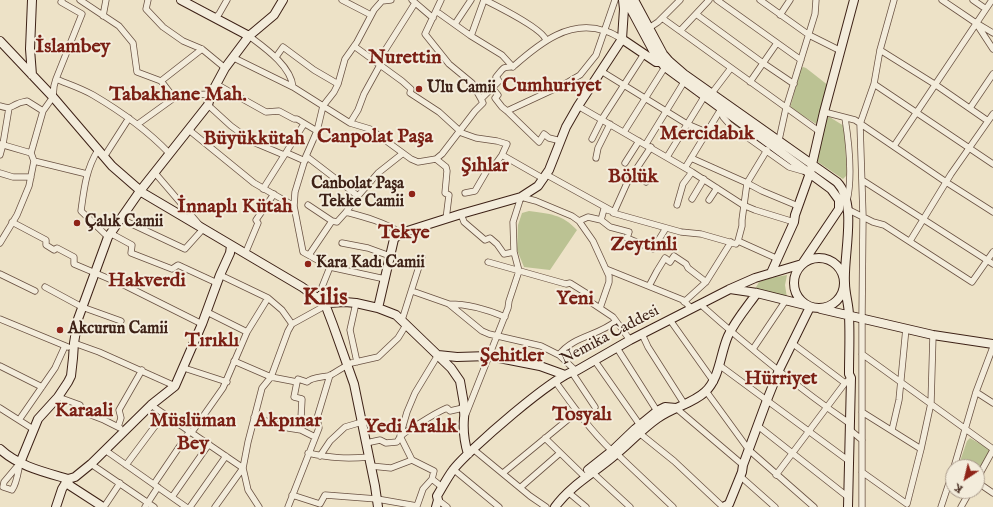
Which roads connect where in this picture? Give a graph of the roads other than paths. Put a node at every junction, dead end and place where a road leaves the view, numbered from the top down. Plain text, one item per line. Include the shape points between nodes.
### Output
1 (32, 0) edge
2 (62, 0) edge
3 (80, 0) edge
4 (106, 0) edge
5 (148, 0) edge
6 (181, 0) edge
7 (227, 0) edge
8 (283, 0) edge
9 (342, 0) edge
10 (391, 0) edge
11 (441, 0) edge
12 (471, 0) edge
13 (485, 0) edge
14 (615, 0) edge
15 (624, 0) edge
16 (634, 0) edge
17 (680, 0) edge
18 (709, 0) edge
19 (717, 0) edge
20 (790, 0) edge
21 (816, 0) edge
22 (854, 0) edge
23 (894, 0) edge
24 (942, 0) edge
25 (973, 0) edge
26 (992, 0) edge
27 (414, 1) edge
28 (764, 1) edge
29 (986, 9) junction
30 (436, 10) junction
31 (696, 14) junction
32 (371, 15) junction
33 (780, 15) junction
34 (103, 16) junction
35 (216, 18) junction
36 (432, 18) junction
37 (662, 18) junction
38 (976, 23) junction
39 (455, 24) junction
40 (649, 28) junction
41 (605, 31) junction
42 (680, 31) junction
43 (993, 33) edge
44 (809, 35) junction
45 (249, 36) junction
46 (471, 36) junction
47 (622, 39) junction
48 (546, 40) junction
49 (0, 42) edge
50 (778, 43) junction
51 (354, 46) junction
52 (993, 48) edge
53 (202, 49) junction
54 (880, 50) junction
55 (841, 52) junction
56 (644, 54) junction
57 (276, 57) junction
58 (234, 58) junction
59 (801, 60) junction
60 (763, 63) junction
61 (378, 64) junction
62 (662, 64) junction
63 (513, 67) junction
64 (225, 68) junction
65 (731, 68) junction
66 (601, 71) junction
67 (993, 74) edge
68 (32, 75) junction
69 (56, 79) junction
70 (161, 81) junction
71 (684, 82) junction
72 (750, 82) junction
73 (216, 84) junction
74 (338, 84) junction
75 (794, 84) junction
76 (874, 84) junction
77 (936, 85) junction
78 (624, 86) junction
79 (293, 87) junction
80 (492, 88) junction
81 (211, 94) junction
82 (708, 95) junction
83 (53, 97) junction
84 (174, 98) junction
85 (481, 99) junction
86 (645, 99) junction
87 (208, 104) junction
88 (0, 106) edge
89 (322, 106) junction
90 (578, 106) junction
91 (8, 108) junction
92 (786, 108) junction
93 (970, 108) junction
94 (721, 109) junction
95 (508, 110) junction
96 (43, 111) junction
97 (666, 111) junction
98 (824, 112) junction
99 (917, 114) junction
100 (993, 114) edge
101 (129, 118) junction
102 (845, 118) junction
103 (602, 119) junction
104 (988, 121) junction
105 (350, 123) junction
106 (138, 124) junction
107 (304, 124) junction
108 (610, 124) junction
109 (687, 124) junction
110 (860, 124) junction
111 (189, 130) junction
112 (460, 130) junction
113 (317, 131) junction
114 (624, 132) junction
115 (706, 132) junction
116 (820, 132) junction
117 (592, 139) dead end
118 (778, 140) junction
119 (639, 141) junction
120 (559, 143) junction
121 (2, 144) edge
122 (648, 146) junction
123 (894, 146) junction
124 (970, 148) junction
125 (98, 150) junction
126 (767, 150) junction
127 (31, 153) junction
128 (169, 153) junction
129 (402, 154) junction
130 (0, 155) edge
131 (284, 155) junction
132 (502, 155) junction
133 (104, 157) junction
134 (667, 157) junction
135 (306, 158) junction
136 (596, 158) dead end
137 (691, 158) junction
138 (436, 159) junction
139 (34, 161) junction
140 (625, 163) dead end
141 (811, 163) junction
142 (468, 164) dead end
143 (993, 164) edge
144 (489, 167) junction
145 (685, 168) junction
146 (635, 172) junction
147 (692, 172) junction
148 (810, 172) junction
149 (0, 173) edge
150 (155, 173) junction
151 (87, 174) junction
152 (31, 177) junction
153 (545, 177) junction
154 (704, 179) junction
155 (862, 180) junction
156 (646, 182) dead end
157 (747, 182) junction
158 (946, 182) junction
159 (717, 188) junction
160 (263, 189) junction
161 (140, 191) junction
162 (465, 193) dead end
163 (274, 194) junction
164 (358, 196) junction
165 (521, 197) junction
166 (692, 200) dead end
167 (709, 200) dead end
168 (308, 204) dead end
169 (677, 205) dead end
170 (743, 205) junction
171 (294, 206) junction
172 (798, 206) junction
173 (848, 207) junction
174 (993, 210) edge
175 (346, 212) junction
176 (614, 212) junction
177 (461, 214) junction
178 (861, 216) junction
179 (121, 219) junction
180 (446, 219) junction
181 (923, 219) junction
182 (600, 220) junction
183 (332, 221) junction
184 (579, 221) junction
185 (12, 222) junction
186 (794, 222) junction
187 (666, 228) junction
188 (203, 229) junction
189 (401, 233) junction
190 (109, 235) junction
191 (738, 241) junction
192 (910, 241) junction
193 (731, 242) junction
194 (0, 243) edge
195 (342, 243) dead end
196 (231, 246) junction
197 (514, 252) junction
198 (993, 252) edge
199 (245, 254) junction
200 (309, 255) junction
201 (390, 256) junction
202 (422, 257) dead end
203 (778, 259) junction
204 (987, 260) junction
205 (488, 262) dead end
206 (802, 264) junction
207 (993, 264) edge
208 (330, 267) junction
209 (606, 269) junction
210 (518, 271) junction
211 (94, 273) junction
212 (771, 273) junction
213 (0, 274) edge
214 (218, 279) junction
215 (385, 279) junction
216 (706, 282) junction
217 (844, 283) junction
218 (649, 286) junction
219 (45, 287) dead end
220 (730, 289) junction
221 (35, 291) dead end
222 (412, 291) junction
223 (757, 293) junction
224 (268, 298) junction
225 (325, 299) junction
226 (786, 300) junction
227 (684, 302) junction
228 (356, 303) junction
229 (449, 304) junction
230 (700, 304) junction
231 (808, 306) junction
232 (82, 308) junction
233 (378, 308) junction
234 (600, 308) junction
235 (692, 308) junction
236 (821, 309) junction
237 (207, 312) junction
238 (850, 315) junction
239 (505, 318) junction
240 (862, 318) junction
241 (0, 319) edge
242 (670, 320) junction
243 (120, 321) dead end
244 (616, 321) junction
245 (404, 322) junction
246 (202, 324) junction
247 (292, 324) junction
248 (906, 328) junction
249 (731, 331) junction
250 (247, 332) junction
251 (642, 334) junction
252 (934, 335) junction
253 (497, 336) junction
254 (630, 340) junction
255 (792, 344) junction
256 (993, 344) edge
257 (65, 346) junction
258 (74, 346) junction
259 (993, 347) edge
260 (617, 348) junction
261 (753, 349) junction
262 (862, 354) junction
263 (438, 355) junction
264 (559, 355) junction
265 (489, 356) junction
266 (234, 361) junction
267 (595, 361) junction
268 (358, 362) junction
269 (348, 365) junction
270 (719, 365) junction
271 (0, 366) edge
272 (184, 368) junction
273 (142, 370) junction
274 (780, 370) junction
275 (571, 372) junction
276 (330, 375) junction
277 (271, 377) junction
278 (555, 381) junction
279 (848, 381) junction
280 (900, 381) junction
281 (227, 382) junction
282 (297, 382) junction
283 (714, 382) junction
284 (175, 386) junction
285 (42, 387) junction
286 (706, 391) junction
287 (976, 392) junction
288 (58, 397) junction
289 (767, 400) junction
290 (931, 403) junction
291 (993, 403) edge
292 (80, 405) dead end
293 (151, 405) junction
294 (685, 405) junction
295 (595, 407) dead end
296 (826, 407) junction
297 (0, 408) edge
298 (676, 408) junction
299 (657, 411) junction
300 (464, 412) junction
301 (577, 412) junction
302 (862, 412) junction
303 (164, 414) junction
304 (92, 415) dead end
305 (254, 417) junction
306 (19, 420) junction
307 (362, 422) junction
308 (758, 426) junction
309 (849, 426) junction
310 (965, 428) junction
311 (33, 429) junction
312 (121, 429) junction
313 (639, 429) junction
314 (301, 430) junction
315 (892, 430) junction
316 (191, 432) junction
317 (808, 432) junction
318 (400, 436) junction
319 (315, 437) junction
320 (545, 438) junction
321 (862, 440) junction
322 (366, 443) junction
323 (210, 444) junction
324 (0, 449) edge
325 (921, 449) junction
326 (105, 450) junction
327 (749, 450) junction
328 (993, 450) edge
329 (471, 451) junction
330 (308, 453) junction
331 (560, 453) junction
332 (614, 453) junction
333 (792, 453) junction
334 (226, 456) junction
335 (320, 456) junction
336 (369, 457) junction
337 (956, 459) edge
338 (412, 460) junction
339 (849, 461) junction
340 (20, 463) junction
341 (91, 464) junction
342 (126, 465) junction
343 (743, 465) junction
344 (985, 465) edge
345 (371, 466) junction
346 (243, 468) junction
347 (453, 469) junction
348 (862, 472) junction
349 (503, 473) junction
350 (592, 473) junction
351 (583, 475) junction
352 (776, 475) junction
353 (740, 476) junction
354 (432, 479) junction
355 (69, 482) junction
356 (120, 484) junction
357 (156, 485) junction
358 (985, 486) edge
359 (442, 487) junction
360 (522, 487) junction
361 (568, 492) junction
362 (993, 493) edge
363 (292, 495) junction
364 (945, 495) edge
365 (172, 497) junction
366 (848, 497) junction
367 (377, 503) edge
368 (437, 503) edge
369 (146, 505) edge
370 (319, 506) edge
371 (727, 506) edge
372 (906, 506) edge
373 (56, 507) edge
374 (62, 507) edge
375 (103, 507) edge
376 (154, 507) edge
377 (186, 507) edge
378 (190, 507) edge
379 (215, 507) edge
380 (259, 507) edge
381 (288, 507) edge
382 (447, 507) edge
383 (499, 507) edge
384 (546, 507) edge
385 (550, 507) edge
386 (554, 507) edge
387 (586, 507) edge
388 (630, 507) edge
389 (673, 507) edge
390 (774, 507) edge
391 (814, 507) edge
392 (848, 507) edge
393 (862, 507) edge
394 (941, 507) edge

1 - 68 street
2 - 69 street via 61,2 82,14
3 - 34 street
4 - 34 street
5 - 53 street via 146,9 163,27 183,41
6 - 35 street
7 - 35 street
8 - 45 street via 274,15
9 - 32 street
10 - 32 street via 382,1
11 - 30 street
12 - 39 street
13 - 46 street
13 - 48 street via 532,27 545,36
14 - 41 street
15 - 47 street
15 - 62 street
16 - 40 street
17 - 37 street
18 - 31 street
19 - 50 street
20 - 33 street
21 - 44 street
22 - 55 street
23 - 54 street
24 - 38 street
25 - 29 street
26 - 29 street
27 - 36 street
27 - 61 street
28 - 33 street
29 - 38 street
30 - 36 street
30 - 39 street
31 - 42 street
31 - 60 street
32 - 51 street
33 - 44 street
34 - 70 street via 119,26 133,43 137,72
35 - 45 street
36 - 85 street via 425,34 449,64 472,83
37 - 40 street
37 - 42 street
38 - 43 street
38 - 52 street
38 - 77 street
39 - 46 street
40 - 82 street via 669,61
41 - 47 street
41 - 48 street via 582,27
41 - 95 street via 596,55 580,75
42 - 65 street
44 - 55 street
44 - 59 street
45 - 57 street
45 - 58 street
46 - 63 street via 502,55
47 - 56 street
47 - 66 street
48 - 63 street
49 - 68 street
50 - 59 street
50 - 60 street
51 - 61 street
51 - 74 street via 345,59
53 - 64 street
53 - 70 street
54 - 76 street
54 - 77 street
55 - 98 street
56 - 62 street
56 - 78 street
57 - 74 street via 283,47
57 - 79 street via 292,80
58 - 64 street
58 - 79 street
59 - 75 street
60 - 72 street
60 - 75 street
61 - 105 street
61 - 112 street via 402,80 411,89 410,92
62 - 71 street
62 - 86 street
63 - 80 street via 505,68 496,77 499,81
64 - 73 street
65 - 72 street
65 - 82 street
66 - 78 street
66 - 90 street
67 - 93 street
68 - 83 street
69 - 83 street
69 - 101 street via 92,94
70 - 84 street
71 - 82 street
71 - 97 street
72 - 92 street
73 - 81 street
73 - 107 street via 266,112 279,111
74 - 89 street
75 - 92 street
76 - 99 street
76 - 110 street
77 - 93 street
77 - 99 street
78 - 86 street
78 - 103 street
79 - 89 street
80 - 85 street
80 - 95 street via 498,95 495,98
81 - 84 street
81 - 87 street
82 - 94 street
82 - 109 street
82 - 118 street
83 - 96 street
83 - 125 street
84 - 106 street
85 - 112 street via 483,103
86 - 97 street
86 - 114 street
87 - 111 street
87 - 131 street via 253,142
88 - 91 street
89 - 105 street
89 - 113 street
90 - 103 street
90 - 120 street
91 - 96 street via 27,101
91 - 121 street
92 - 116 street
92 - 118 street
93 - 104 street
94 - 115 street
94 - 126 street via 723,117 730,125
94 - 148 street
95 - 120 street via 539,142 544,134
96 - 127 street
97 - 109 street
97 - 122 street
98 - 102 street
98 - 116 street
99 - 123 street
99 - 124 street
100 - 104 street
101 - 106 street
101 - 133 street
102 - 110 street
102 - 173 street via 849,144
103 - 108 street
103 - 117 street
104 - 124 street
105 - 129 street via 370,129
106 - 128 street
107 - 113 street
107 - 131 street
108 - 114 street
108 - 136 street
109 - 115 street
109 - 134 street
110 - 123 street
110 - 155 street
111 - 128 street
111 - 160 street
112 - 132 street via 476,138 507,144
112 - 138 street
113 - 135 street
114 - 119 street
115 - 137 street
116 - 141 street
118 - 141 street
119 - 122 street
119 - 140 street
120 - 153 street
121 - 127 street
121 - 130 street
122 - 134 street
122 - 146 street
123 - 158 street
124 - 143 street
124 - 158 street
125 - 133 street
125 - 151 street via 91,160
126 - 148 street via 789,167
126 - 157 street
127 - 139 street
128 - 150 street
129 - 138 street via 418,162
129 - 164 street via 378,172
131 - 135 street via 288,153
131 - 160 street
132 - 144 street via 494,166
132 - 153 street
133 - 161 street
134 - 145 street
135 - 164 street
135 - 171 street via 295,192
137 - 145 street
137 - 157 street
138 - 180 street via 447,171 445,192 449,195
139 - 151 street
139 - 152 street
141 - 148 street
141 - 173 street via 841,187
142 - 144 street
144 - 162 street via 475,191
145 - 147 street
146 - 156 street
146 - 176 street via 621,194
147 - 154 street
147 - 169 street via 683,184
148 - 172 street
148 - 206 street via 831,189 839,200 839,209
149 - 152 street via 13,177
150 - 161 street
150 - 188 street
151 - 190 street via 81,211
152 - 185 street
153 - 165 street via 538,186
153 - 176 street
154 - 159 street
154 - 166 street
155 - 178 street
155 - 181 street
157 - 170 street
157 - 172 street
158 - 174 street
158 - 181 street
159 - 167 street
159 - 170 street
160 - 163 street
161 - 179 street
161 - 188 street
163 - 171 street
163 - 199 street via 256,220 258,222
164 - 175 street
165 - 177 street
165 - 184 street via 536,201
165 - 197 street via 513,222
168 - 183 street
170 - 186 street
170 - 191 street
171 - 200 street via 303,252
172 - 186 street
173 - 178 street
173 - 217 street
175 - 183 street via 337,222
175 - 189 street via 382,223
176 - 182 street via 604,209
176 - 187 street
177 - 180 street
177 - 197 street via 464,222 485,240 490,238 504,254
178 - 192 street via 884,225
178 - 240 street
179 - 188 street via 185,249
179 - 190 street
180 - 189 street
181 - 192 street
181 - 204 street
182 - 184 street via 588,217
182 - 187 street via 610,227 629,232 627,238 653,249
183 - 200 street
184 - 209 street via 594,241
185 - 194 street
185 - 211 street via 46,240 46,245 54,250 57,248 74,257 74,264
186 - 203 street
187 - 193 street
188 - 196 street
189 - 201 street via 394,239
190 - 211 street
190 - 214 street via 132,245 131,253 172,269 178,265
191 - 193 street via 736,244
191 - 203 street
192 - 204 street via 972,282
193 - 216 street
195 - 201 street
196 - 199 street
196 - 214 street
197 - 210 street
198 - 204 street
199 - 225 street
200 - 208 street
201 - 215 street
202 - 222 street
203 - 212 street
204 - 207 street
205 - 210 street
206 - 212 street, Nemika Caddesi
206 - 217 street via 817,258 826,258 839,268
206 - 231 street via 794,278 794,286 800,301
208 - 215 street
208 - 225 street via 322,287
209 - 218 street
209 - 234 street via 609,282
210 - 234 street via 570,283 586,293 586,299
210 - 239 street
211 - 232 street
211 - 246 street
212 - 220 street, Nemika Caddesi
213 - 221 street
214 - 224 street
214 - 237 street
215 - 233 street
216 - 218 street via 674,256 670,262 665,258
216 - 227 street
217 - 236 street via 840,298
217 - 238 street
218 - 227 street
219 - 232 street
220 - 223 street
220 - 230 street, Nemika Caddesi
222 - 229 street
222 - 245 street
223 - 226 street
223 - 249 street
224 - 247 street via 282,310
224 - 250 street
225 - 228 street
225 - 247 street via 321,308
225 - 269 street
226 - 231 street
226 - 261 street
227 - 235 street
228 - 233 street
228 - 268 street via 350,330
229 - 239 street via 476,306
229 - 253 street via 482,331
230 - 235 street, Nemika Caddesi
230 - 249 street
231 - 236 street
231 - 255 street
232 - 243 street
232 - 258 street
233 - 245 street via 396,314
234 - 244 street
235 - 242 street, Nemika Caddesi
236 - 238 street
237 - 246 street
237 - 250 street
238 - 240 street
238 - 279 street
239 - 253 street
240 - 248 street
240 - 262 street
241 - 257 street
242 - 251 street, Nemika Caddesi
242 - 283 street
244 - 254 street
244 - 264 street via 601,331 573,343
245 - 263 street
245 - 268 street via 398,338 384,353
246 - 272 street
247 - 277 street via 285,336
248 - 252 street
248 - 280 street
249 - 261 street
249 - 270 street
250 - 266 street
251 - 254 street, Nemika Caddesi
251 - 294 street
252 - 256 street
252 - 290 street
253 - 264 street via 542,346
253 - 265 street
254 - 260 street, Nemika Caddesi
255 - 274 street
255 - 279 street
257 - 258 street
257 - 285 street via 55,368
258 - 273 street via 99,352
258 - 288 street via 71,376
259 - 287 street
260 - 267 street, Nemika Caddesi
260 - 299 street
261 - 274 street
262 - 280 street
262 - 302 street
263 - 265 street
263 - 300 street via 460,381
263 - 318 street via 414,394
264 - 275 street
265 - 275 street
265 - 300 street
266 - 277 street
266 - 281 street
267 - 275 street, Nemika Caddesi
267 - 313 street
268 - 269 street
269 - 276 street
269 - 307 street
270 - 283 street
270 - 289 street
271 - 285 street
272 - 281 street
272 - 284 street
273 - 284 street
273 - 312 street via 119,410
274 - 289 street
274 - 296 street
275 - 278 street, Nemika Caddesi
275 - 295 street
276 - 282 street via 311,378 307,382 298,379
276 - 319 street via 317,418 319,428
277 - 282 street
277 - 305 street via 262,388
278 - 301 street
278 - 329 street, Nemika Caddesi
279 - 296 street
279 - 309 street
280 - 290 street
280 - 315 street
281 - 316 street
282 - 314 street via 294,397 302,399 301,418 304,421
283 - 286 street
284 - 293 street
285 - 306 street
286 - 294 street
286 - 327 street
287 - 291 street
287 - 310 street
288 - 292 street
288 - 311 street via 40,416
289 - 308 street
289 - 317 street
290 - 310 street
290 - 325 street
293 - 303 street
293 - 312 street
294 - 298 street
296 - 309 street
296 - 317 street
297 - 306 street
298 - 299 street via 665,406
298 - 313 street
298 - 343 street
299 - 313 street
300 - 318 street via 450,411 447,408
300 - 329 street via 464,437
301 - 320 street
301 - 332 street
302 - 315 street
302 - 321 street
303 - 316 street
303 - 342 street
304 - 312 street
305 - 314 street
305 - 346 street
306 - 311 street
307 - 322 street
307 - 335 street via 345,427 330,441
308 - 327 street
308 - 333 street
309 - 321 street
309 - 339 street
310 - 328 street
310 - 337 street
311 - 340 street
312 - 326 street
313 - 332 street
313 - 371 street
314 - 319 street
315 - 325 street
316 - 323 street
316 - 357 street
317 - 333 street
317 - 339 street
318 - 322 street via 397,442 386,443 380,440
318 - 338 street
319 - 330 street
320 - 331 street
320 - 349 street
321 - 348 street
322 - 336 street
323 - 334 street
323 - 365 street
324 - 340 street
325 - 372 street
326 - 341 street
326 - 342 street
327 - 343 street
327 - 352 street
328 - 344 street
329 - 347 street, Nemika Caddesi
329 - 349 street
330 - 335 street
330 - 363 street
331 - 351 street
331 - 360 street
332 - 350 street
332 - 351 street
332 - 389 street
333 - 352 street
333 - 366 street
334 - 346 street
334 - 378 street
335 - 336 street via 348,459
336 - 345 street
338 - 345 street via 391,468
338 - 354 street via 434,471
339 - 366 street
340 - 355 street
341 - 355 street
341 - 356 street
342 - 357 street
343 - 353 street
345 - 367 street
346 - 379 street
346 - 380 street via 248,490
347 - 359 street, Nemika Caddesi
347 - 383 street
348 - 372 street
348 - 393 street
349 - 360 street
350 - 361 street
350 - 388 street
351 - 385 street via 562,491
352 - 391 street
353 - 371 street
353 - 390 street
354 - 359 street
354 - 367 street via 423,489 417,506
355 - 373 street via 62,489
355 - 374 street
355 - 375 street
356 - 369 street
356 - 375 street
357 - 365 street
357 - 369 street
358 - 362 street
359 - 368 street, Nemika Caddesi via 437,496
360 - 384 street
361 - 386 street
361 - 387 street
363 - 370 street
363 - 381 street
364 - 394 street
365 - 377 street
366 - 392 street
367 - 370 street via 325,495
368 - 382 street
369 - 376 street

